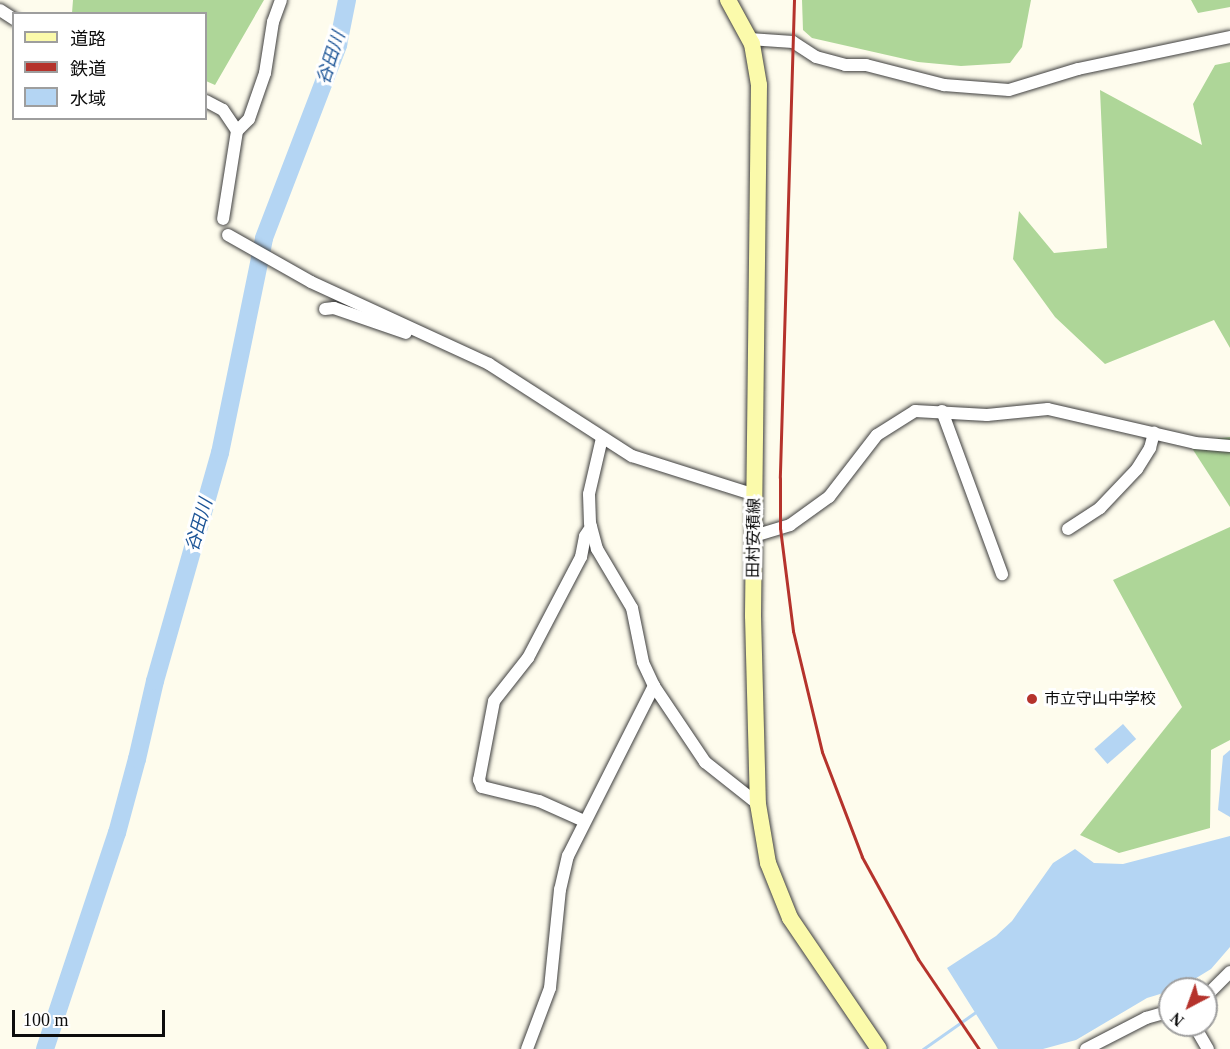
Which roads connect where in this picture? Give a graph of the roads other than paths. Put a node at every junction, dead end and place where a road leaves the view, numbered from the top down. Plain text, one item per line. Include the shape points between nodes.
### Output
1 (281, 0) edge
2 (728, 0) edge
3 (1230, 37) edge
4 (749, 39) junction
5 (207, 102) edge
6 (237, 131) junction
7 (223, 219) dead end
8 (228, 235) dead end
9 (325, 309) dead end
10 (420, 331) junction
11 (942, 411) junction
12 (1154, 433) junction
13 (602, 438) junction
14 (1230, 446) edge
15 (754, 495) junction
16 (591, 527) junction
17 (1068, 529) dead end
18 (754, 536) junction
19 (1002, 574) dead end
20 (654, 686) junction
21 (758, 804) junction
22 (584, 821) junction
23 (1230, 972) edge
24 (1218, 984) edge
25 (1158, 1014) edge
26 (527, 1049) edge
27 (879, 1049) edge
28 (1086, 1049) edge

1 - 6 street via 273,22 265,73 249,119
2 - 4 main road, 田村安積線
3 - 4 street via 1078,69 1009,90 944,85 816,57 793,42
4 - 15 main road, 田村安積線 via 759,85
5 - 6 street via 223,110
6 - 7 street
8 - 10 street via 311,282
9 - 10 street via 337,309 411,336
10 - 13 street via 489,364
11 - 12 street via 1009,415 1048,410
11 - 18 street via 915,411 888,426 829,497 790,525
11 - 19 street
12 - 14 street
12 - 17 street via 1137,469 1100,508
13 - 15 street via 649,463
13 - 16 street via 589,494
15 - 18 main road, 田村安積線
16 - 20 street via 597,549 632,608 643,662
16 - 22 street via 581,557 528,658 494,701 479,780 482,787 539,801
18 - 21 main road, 田村安積線
20 - 21 street via 705,762
20 - 22 street
21 - 27 main road, 田村安積線 via 768,863 790,918
22 - 26 street via 563,872 550,988
23 - 24 street
25 - 28 street

